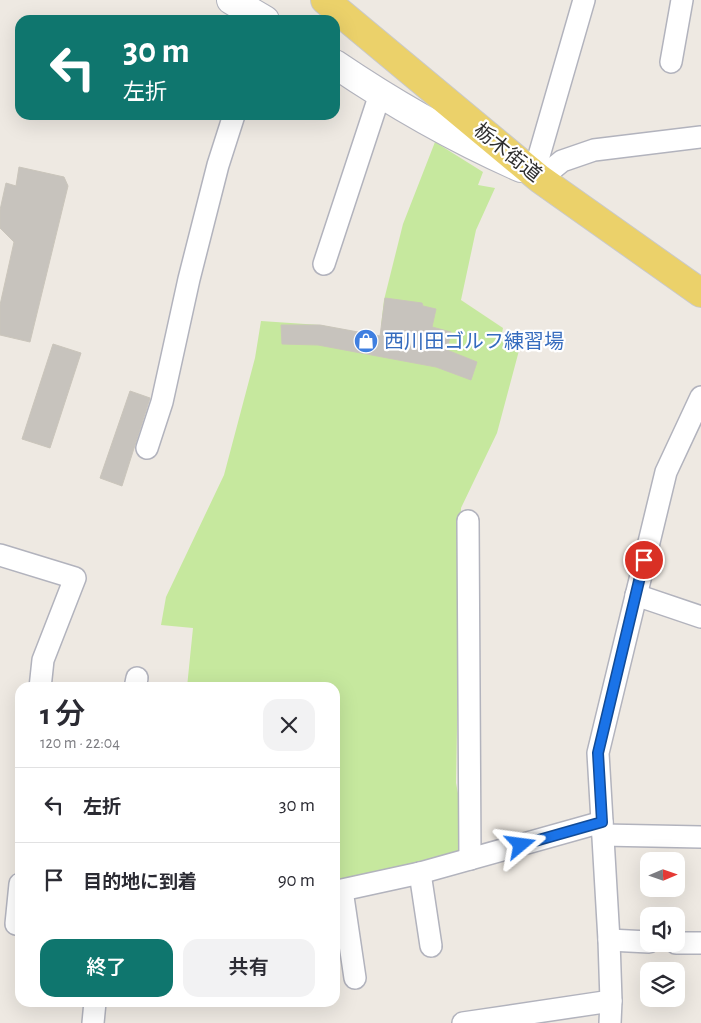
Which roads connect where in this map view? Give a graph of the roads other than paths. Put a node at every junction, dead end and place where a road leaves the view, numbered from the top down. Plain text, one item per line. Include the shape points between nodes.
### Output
1 (231, 0) edge
2 (250, 0) edge
3 (325, 0) edge
4 (584, 0) edge
5 (682, 0) edge
6 (256, 15) edge
7 (274, 15) edge
8 (340, 57) edge
9 (671, 62) dead end
10 (340, 67) edge
11 (380, 94) junction
12 (232, 120) edge
13 (701, 137) edge
14 (537, 176) junction
15 (324, 264) dead end
16 (701, 293) edge
17 (701, 397) edge
18 (147, 448) dead end
19 (468, 521) dead end
20 (0, 555) edge
21 (636, 595) junction
22 (701, 617) edge
23 (41, 682) edge
24 (603, 829) junction
25 (701, 837) edge
26 (470, 859) junction
27 (420, 873) junction
28 (340, 890) edge
29 (340, 896) edge
30 (15, 908) edge
31 (12, 923) edge
32 (609, 940) junction
33 (640, 942) edge
34 (685, 943) edge
35 (701, 943) edge
36 (431, 946) dead end
37 (355, 978) dead end
38 (611, 1000) junction
39 (95, 1007) edge
40 (93, 1023) edge
41 (463, 1023) edge
42 (610, 1023) edge

1 - 6 main road
2 - 7 main road
3 - 14 main road, 栃木街道
4 - 14 street
5 - 9 street
8 - 11 main road via 375,80
10 - 11 main road
11 - 14 main road via 466,142
11 - 15 street
12 - 18 street via 189,279 162,402
13 - 14 street via 594,150
14 - 16 main road, 栃木街道
17 - 21 street via 666,472
19 - 26 street
20 - 23 street via 75,578 43,660
21 - 22 street
21 - 24 street via 598,753
24 - 25 street
24 - 26 street
24 - 32 street
26 - 27 street
27 - 28 street
27 - 36 street
29 - 37 street
30 - 31 street
32 - 33 street
32 - 38 street
34 - 35 street
38 - 41 street
38 - 42 street
39 - 40 street

